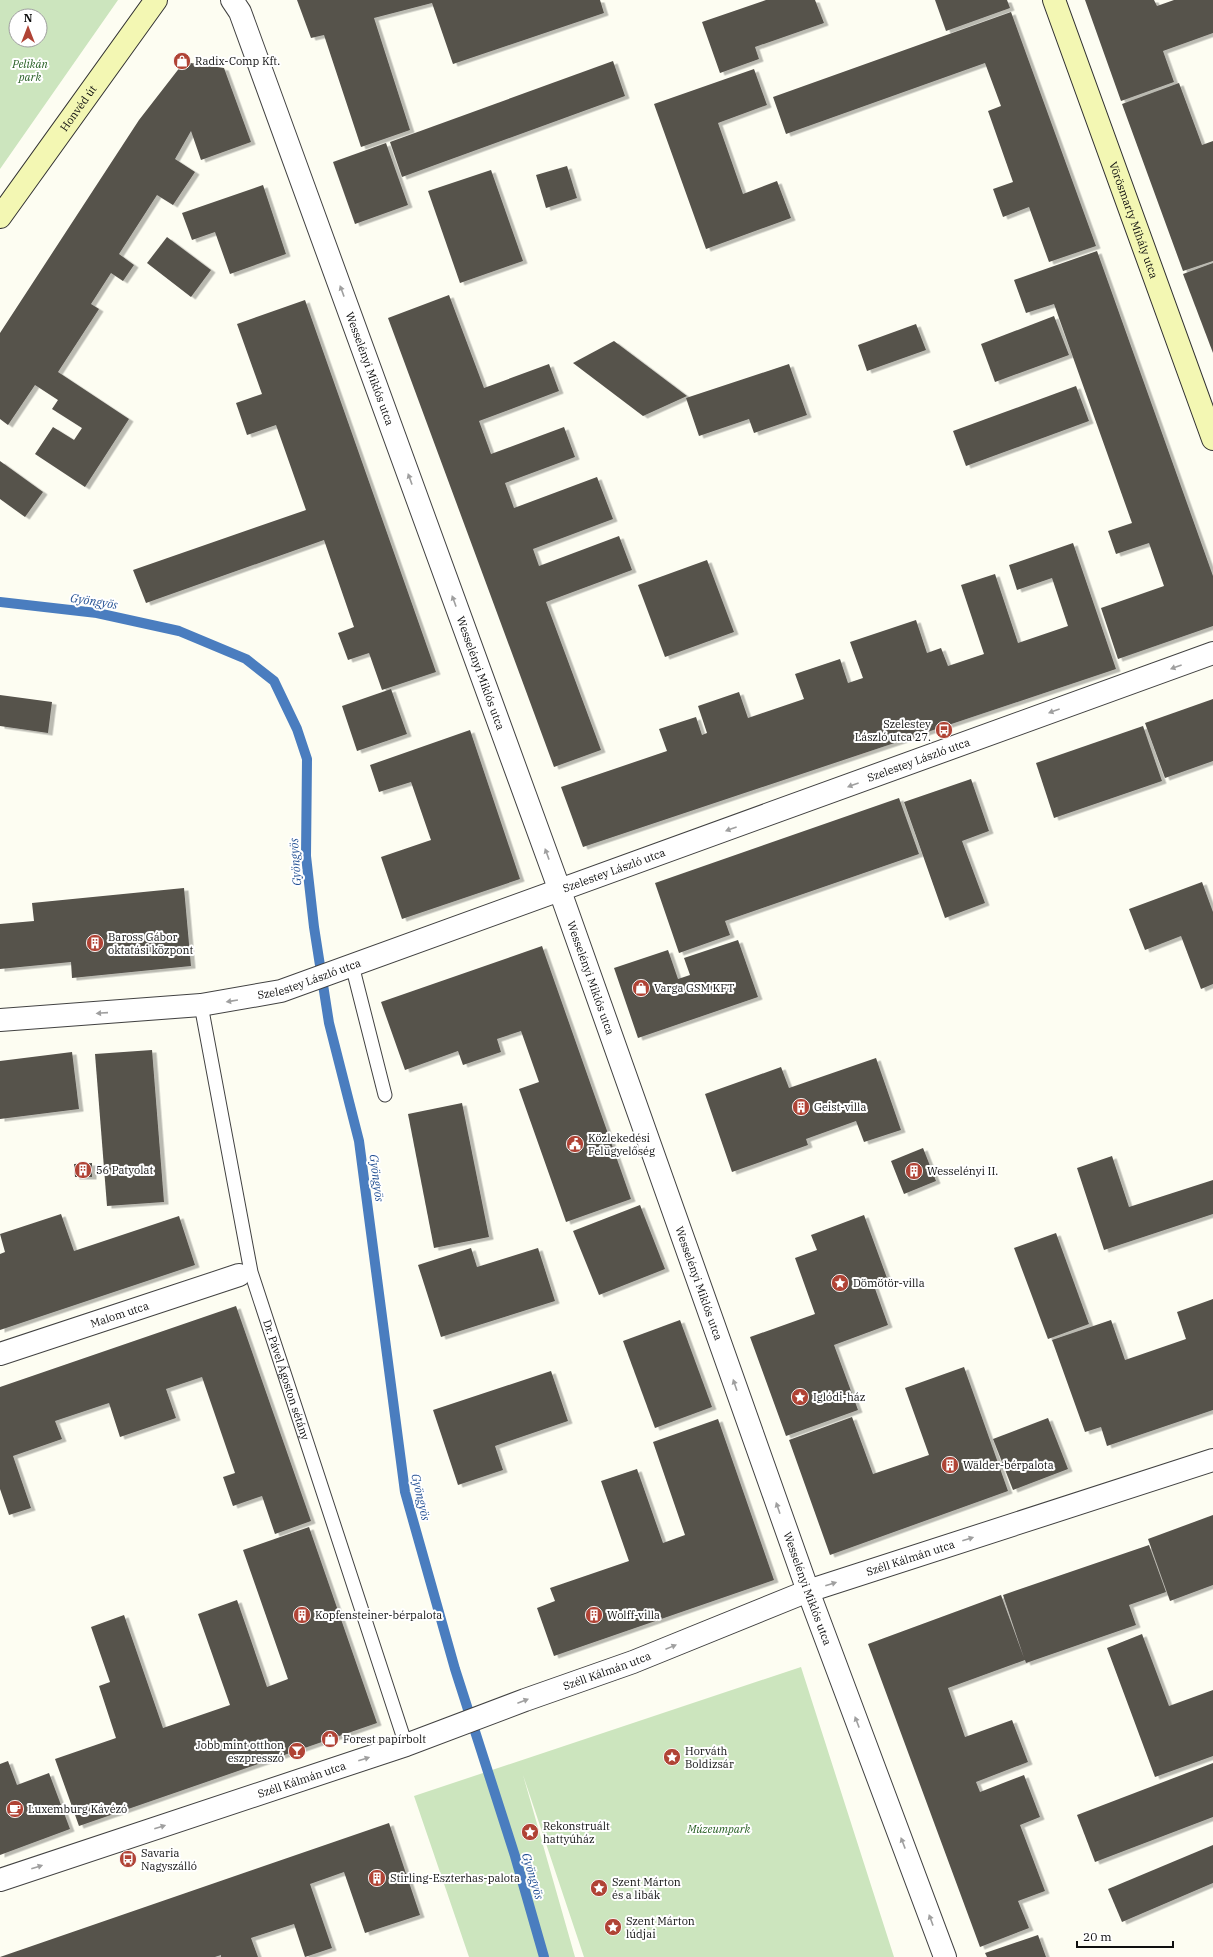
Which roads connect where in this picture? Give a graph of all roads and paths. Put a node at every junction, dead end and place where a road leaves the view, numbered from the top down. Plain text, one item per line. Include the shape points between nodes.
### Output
1 (156, 0) edge
2 (232, 0) edge
3 (1054, 0) edge
4 (0, 217) edge
5 (1213, 439) edge
6 (1213, 654) edge
7 (560, 891) junction
8 (343, 968) junction
9 (201, 1005) junction
10 (0, 1020) edge
11 (385, 1095) dead end
12 (238, 1275) dead end
13 (0, 1354) edge
14 (1213, 1460) edge
15 (808, 1591) junction
16 (406, 1745) junction
17 (0, 1880) edge
18 (945, 1957) edge

1 - 4 street, Honvéd út
7 -> 2 street, Wesselényi Miklós utca via 243,20
3 - 5 street, Vörösmarty Mihály utca
6 -> 7 street, Szelestey László utca
7 - 8 street, Szelestey László utca
15 -> 7 street, Wesselényi Miklós utca
8 -> 9 street, Szelestey László utca via 281,991
8 - 11 lane
9 -> 10 street, Szelestey László utca
9 - 16 lane, Dr. Pável Ágoston sétány via 251,1272
12 - 13 street, Malom utca
15 -> 14 street, Széll Kálmán utca
16 -> 15 street, Széll Kálmán utca via 633,1662
18 -> 15 street, Wesselényi Miklós utca
17 -> 16 street, Széll Kálmán utca

